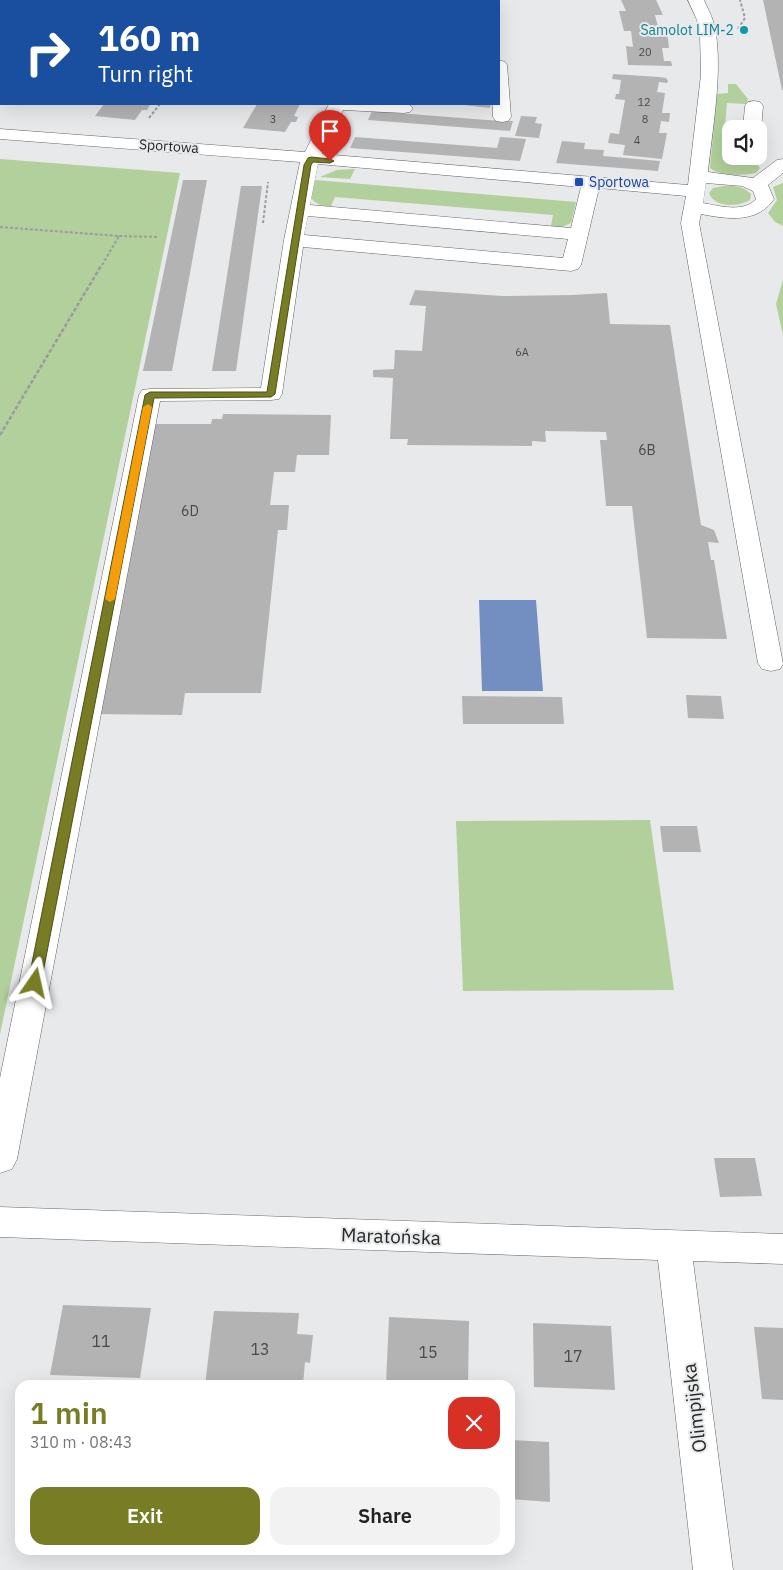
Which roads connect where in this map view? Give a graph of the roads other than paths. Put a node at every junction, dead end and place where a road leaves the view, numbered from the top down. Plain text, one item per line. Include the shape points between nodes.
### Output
1 (696, 0) edge
2 (500, 83) edge
3 (337, 105) edge
4 (354, 105) edge
5 (754, 106) dead end
6 (404, 108) dead end
7 (502, 118) dead end
8 (753, 120) edge
9 (0, 134) edge
10 (311, 159) junction
11 (775, 165) edge
12 (591, 183) junction
13 (754, 184) junction
14 (696, 192) junction
15 (300, 210) junction
16 (579, 234) junction
17 (294, 240) junction
18 (771, 663) dead end
19 (0, 1159) edge
20 (0, 1222) edge
21 (674, 1246) junction
22 (783, 1250) edge
23 (713, 1570) edge

1 - 14 street via 705,20 710,51
2 - 7 street
3 - 10 street
4 - 6 street
5 - 8 street
9 - 10 street, Sportowa
10 - 12 street, Sportowa
10 - 15 street
11 - 13 street
12 - 14 street, Sportowa
12 - 16 street
13 - 14 street via 736,180
13 - 14 street via 765,199 757,207 744,212 728,212
14 - 18 street via 690,223
15 - 16 street
15 - 17 street
16 - 17 street via 571,265
17 - 19 street via 271,394 150,395
20 - 21 street, Maratońska
21 - 22 street, Maratońska
21 - 23 street, Olimpijska

